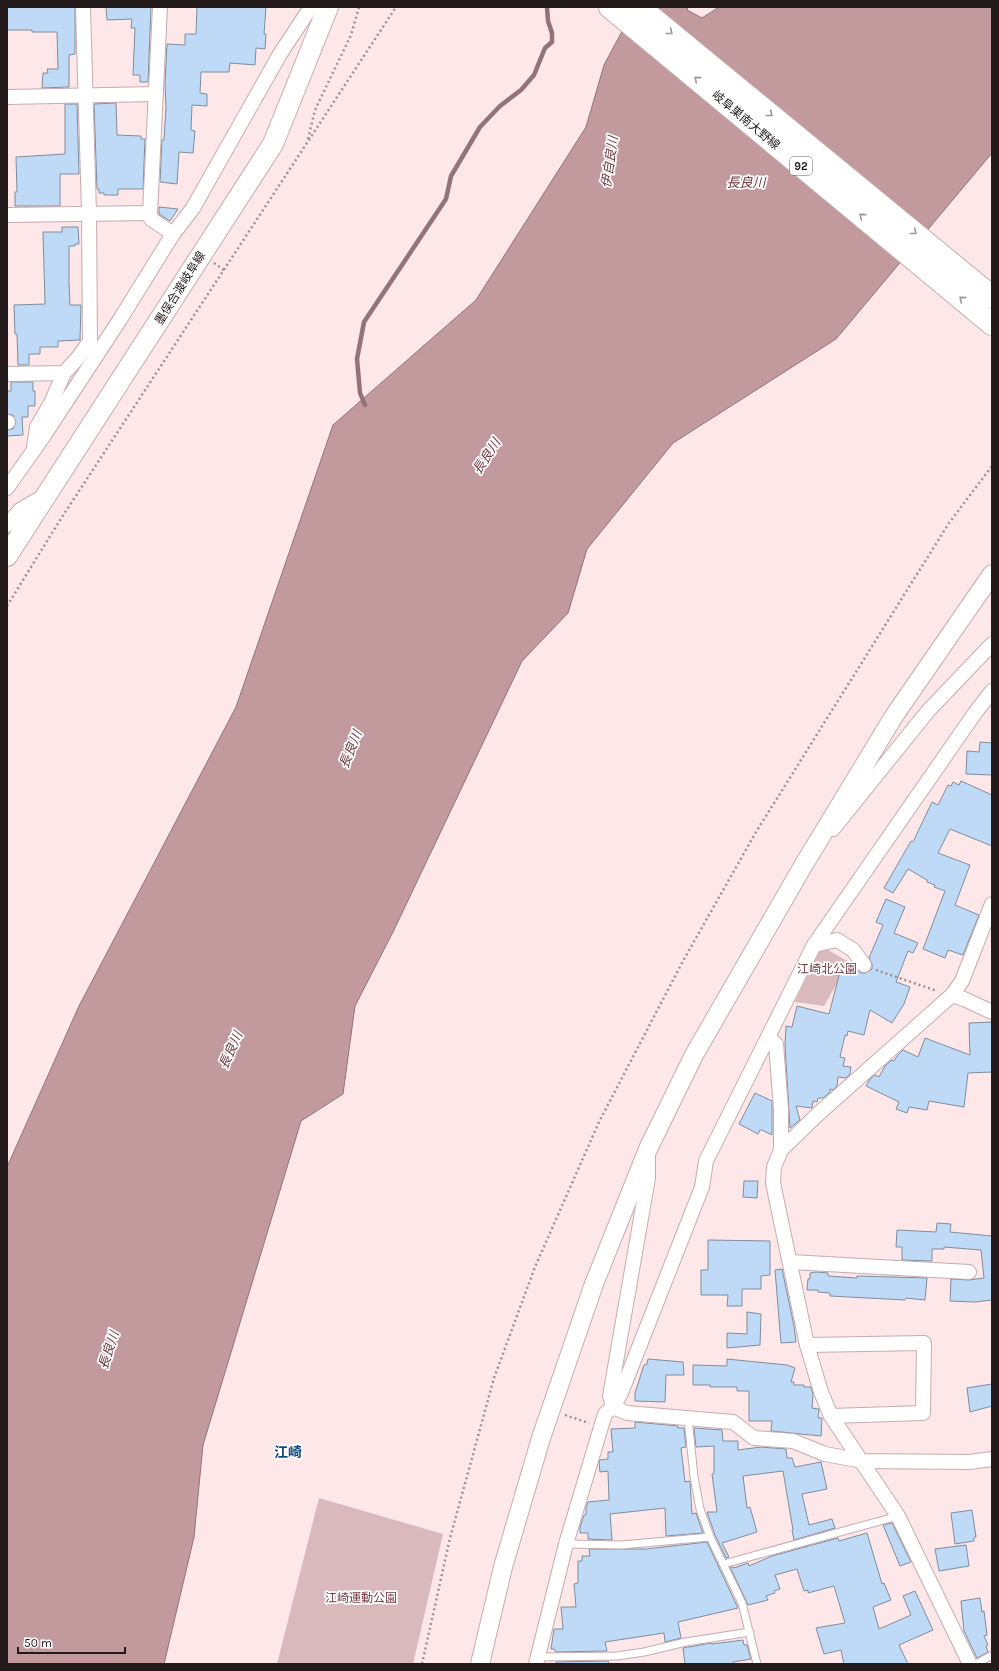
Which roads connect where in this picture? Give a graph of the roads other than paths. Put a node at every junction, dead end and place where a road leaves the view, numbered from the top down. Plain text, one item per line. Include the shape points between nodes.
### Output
1 (83, 7) edge
2 (160, 7) edge
3 (311, 7) edge
4 (328, 7) edge
5 (610, 7) edge
6 (639, 7) edge
7 (156, 94) junction
8 (86, 95) junction
9 (7, 97) edge
10 (89, 213) junction
11 (150, 213) junction
12 (7, 215) edge
13 (173, 234) junction
14 (992, 297) edge
15 (992, 324) edge
16 (64, 372) junction
17 (7, 374) edge
18 (33, 451) junction
19 (7, 488) edge
20 (47, 494) junction
21 (7, 524) edge
22 (7, 556) edge
23 (992, 574) edge
24 (992, 644) edge
25 (992, 691) edge
26 (803, 866) junction
27 (992, 904) edge
28 (814, 945) junction
29 (864, 965) road end
30 (952, 995) junction
31 (992, 1012) edge
32 (768, 1037) junction
33 (648, 1149) junction
34 (781, 1150) junction
35 (791, 1262) junction
36 (969, 1272) dead end
37 (808, 1345) junction
38 (613, 1407) junction
39 (831, 1416) junction
40 (688, 1417) junction
41 (992, 1460) edge
42 (862, 1461) junction
43 (898, 1516) junction
44 (710, 1537) junction
45 (566, 1544) junction
46 (724, 1564) junction
47 (750, 1632) junction
48 (992, 1655) edge
49 (537, 1661) edge
50 (480, 1664) edge
51 (757, 1664) edge
52 (970, 1664) edge
53 (976, 1664) edge

1 - 8 street
2 - 7 street
3 - 13 street via 280,54 193,208
4 - 20 main road, 墨俣合渡岐阜線 via 273,144
15 -> 5 main road, 岐阜巣南大野線 / 92
6 -> 14 main road, 岐阜巣南大野線 / 92
7 - 8 street
7 - 11 street
8 - 9 street
8 - 10 street
10 - 11 street
10 - 12 street
10 - 16 street via 90,341
11 - 13 street via 150,219
13 - 18 street
16 - 17 street
16 - 18 street via 37,427
18 - 19 street
20 - 21 street via 20,510
20 - 22 main road, 墨俣合渡岐阜線
23 - 26 street via 894,716
24 - 26 street via 928,711
25 - 28 street
26 - 33 street via 694,1055
27 - 30 street via 962,981
28 - 29 street via 837,940 853,950
28 - 32 street
30 - 31 street
30 - 34 street
32 - 34 street via 776,1044
32 - 38 street via 706,1161 702,1187 622,1393
33 - 38 street via 648,1178 610,1396
33 - 50 street via 594,1284 550,1410 503,1567
34 - 35 street via 774,1167 773,1183
35 - 36 street
35 - 37 street
37 - 39 street via 820,1392
37 - 39 street via 924,1343 923,1413
38 - 40 street via 627,1413
38 - 45 street via 606,1414 601,1427
39 - 42 street
40 - 42 street via 733,1422 754,1438 793,1441 825,1454
40 - 44 lane via 694,1477 700,1509
41 - 42 street
42 - 43 street
43 - 46 lane
43 - 52 street
44 - 45 lane via 622,1545
44 - 46 lane
45 - 49 street
46 - 47 lane via 742,1603
47 - 49 lane via 617,1656
47 - 51 lane
48 - 53 lane

